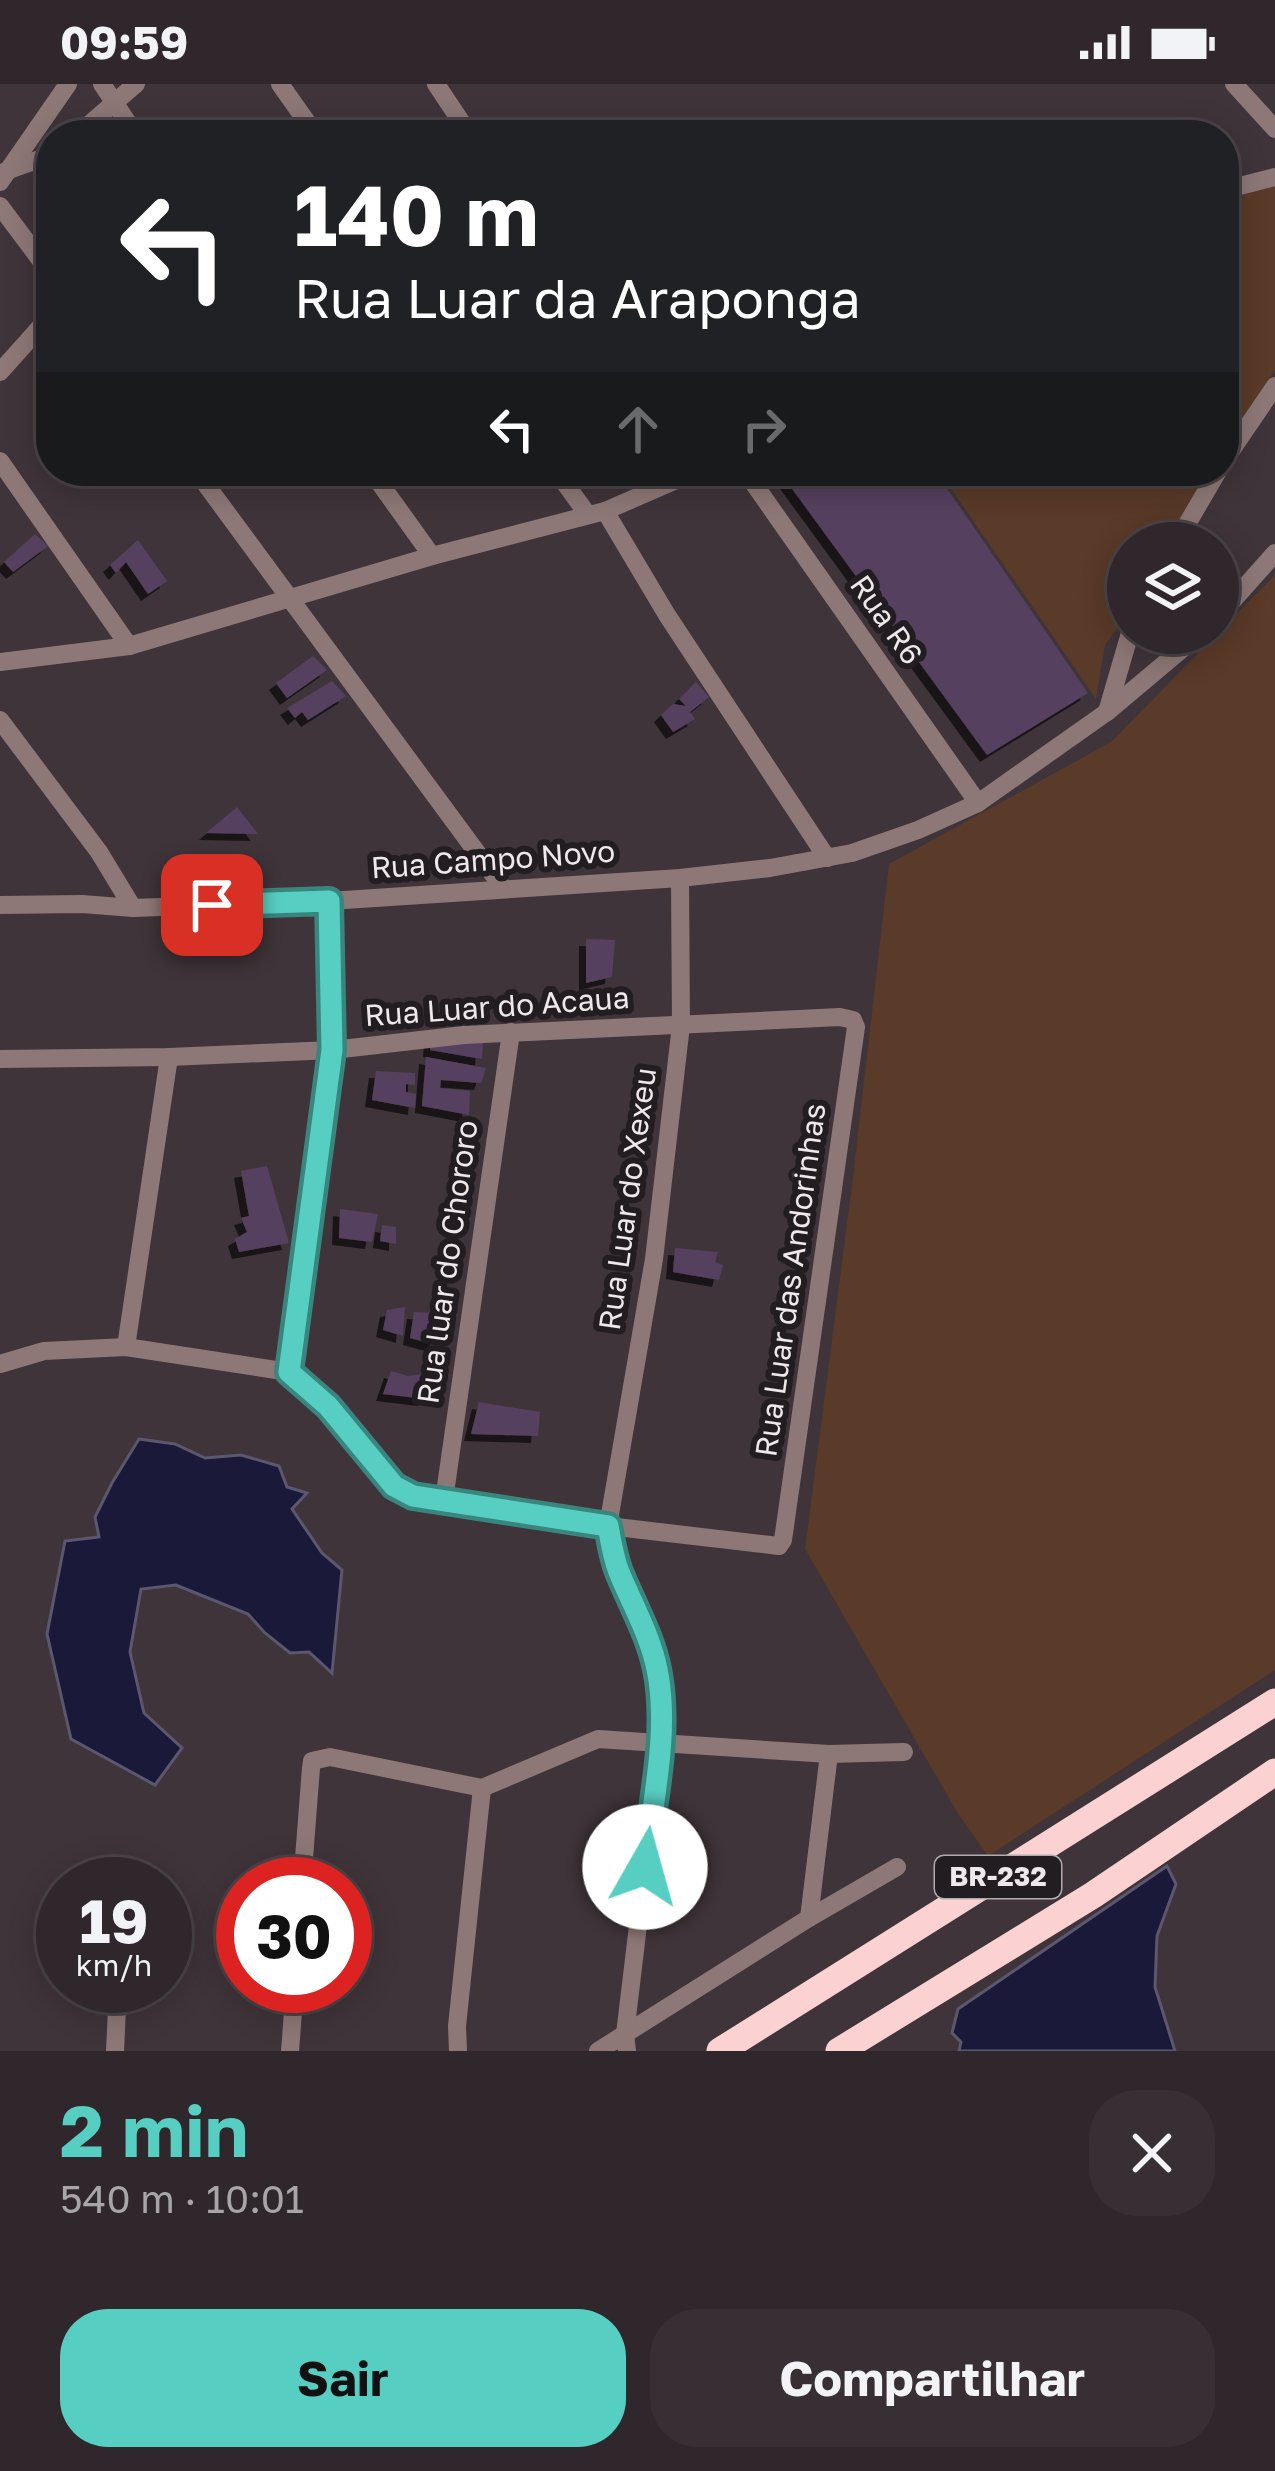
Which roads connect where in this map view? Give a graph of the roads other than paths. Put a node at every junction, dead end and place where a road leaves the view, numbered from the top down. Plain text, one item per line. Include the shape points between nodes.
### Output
1 (68, 84) edge
2 (102, 84) edge
3 (136, 84) edge
4 (280, 84) edge
5 (436, 84) edge
6 (1234, 84) edge
7 (114, 102) junction
8 (43, 120) edge
9 (94, 120) edge
10 (126, 120) edge
11 (305, 120) edge
12 (460, 120) edge
13 (36, 129) edge
14 (1275, 129) edge
15 (36, 162) edge
16 (3, 176) edge
17 (1275, 177) edge
18 (1239, 186) edge
19 (0, 206) edge
20 (36, 254) edge
21 (36, 332) edge
22 (0, 372) edge
23 (1275, 386) edge
24 (1239, 439) edge
25 (0, 460) edge
26 (207, 486) edge
27 (382, 486) edge
28 (571, 486) edge
29 (661, 486) edge
30 (756, 486) edge
31 (1209, 486) edge
32 (597, 513) junction
33 (1188, 522) edge
34 (1275, 553) edge
35 (433, 556) junction
36 (1239, 593) edge
37 (291, 599) junction
38 (129, 646) junction
39 (1124, 654) edge
40 (1176, 654) edge
41 (0, 662) edge
42 (1107, 712) junction
43 (0, 720) edge
44 (978, 802) junction
45 (827, 858) junction
46 (680, 878) junction
47 (503, 888) junction
48 (329, 901) junction
49 (0, 905) edge
50 (133, 908) junction
51 (853, 1020) joint
52 (681, 1025) junction
53 (511, 1032) junction
54 (332, 1050) junction
55 (169, 1057) junction
56 (0, 1059) edge
57 (126, 1347) junction
58 (0, 1364) edge
59 (289, 1372) junction
60 (444, 1500) junction
61 (608, 1526) junction
62 (1275, 1702) edge
63 (660, 1742) junction
64 (904, 1752) dead end
65 (829, 1754) junction
66 (1275, 1772) edge
67 (482, 1788) junction
68 (304, 1857) edge
69 (897, 1867) dead end
70 (809, 1918) junction
71 (117, 2013) edge
72 (293, 2013) edge
73 (626, 2042) edge
74 (115, 2051) edge
75 (290, 2051) edge
76 (458, 2051) edge
77 (598, 2051) edge
78 (720, 2051) edge
79 (839, 2051) edge

1 - 8 street
2 - 7 street
3 - 7 street
4 - 11 street
5 - 12 street
6 - 14 street
7 - 9 street
7 - 10 street
13 - 16 street
15 - 16 street
17 - 18 street
19 - 20 street
21 - 22 street
23 - 24 street
25 - 38 street
26 - 37 street
27 - 35 street
28 - 32 street
29 - 32 street
30 - 44 street, Rua R6
31 - 33 street
32 - 35 street
32 - 45 street
34 - 36 street
35 - 37 street
37 - 38 street
37 - 47 street
38 - 41 street
39 - 42 street
40 - 42 street, Rua Campo Novo
42 - 44 street, Rua Campo Novo
43 - 50 street
44 - 45 street, Rua Campo Novo
45 - 46 street, Rua Campo Novo
46 - 47 street, Rua Campo Novo
46 - 52 street, Rua Luar do Xexeu
47 - 48 street, Rua Campo Novo
48 - 50 street, Rua Campo Novo
48 - 54 street
49 - 50 street, Rua Campo Novo
51 - 52 street, Rua Luar do Acaua
51 - 61 street, Rua Luar das Andorinhas via 783,1540 778,1546
52 - 53 street, Rua Luar do Acaua
52 - 61 street, Rua Luar do Xexeu via 654,1259
53 - 54 street, Rua Luar do Acaua
53 - 60 street, Rua luar do Chororo
54 - 55 street, Rua Luar do Acaua
54 - 59 street
55 - 56 street, Rua Luar do Acaua
55 - 57 street
57 - 58 street via 44,1351
57 - 59 street
59 - 60 street via 394,1486
60 - 61 street
61 - 63 street via 657,1667
62 - 78 highway, BR-232
63 - 65 street
63 - 67 street via 598,1739
63 - 73 street
64 - 65 street
65 - 70 street
66 - 79 highway, BR-232
67 - 68 street via 330,1757 312,1761
67 - 76 street
69 - 70 street
70 - 73 street
71 - 74 street
72 - 75 street
73 - 77 street

